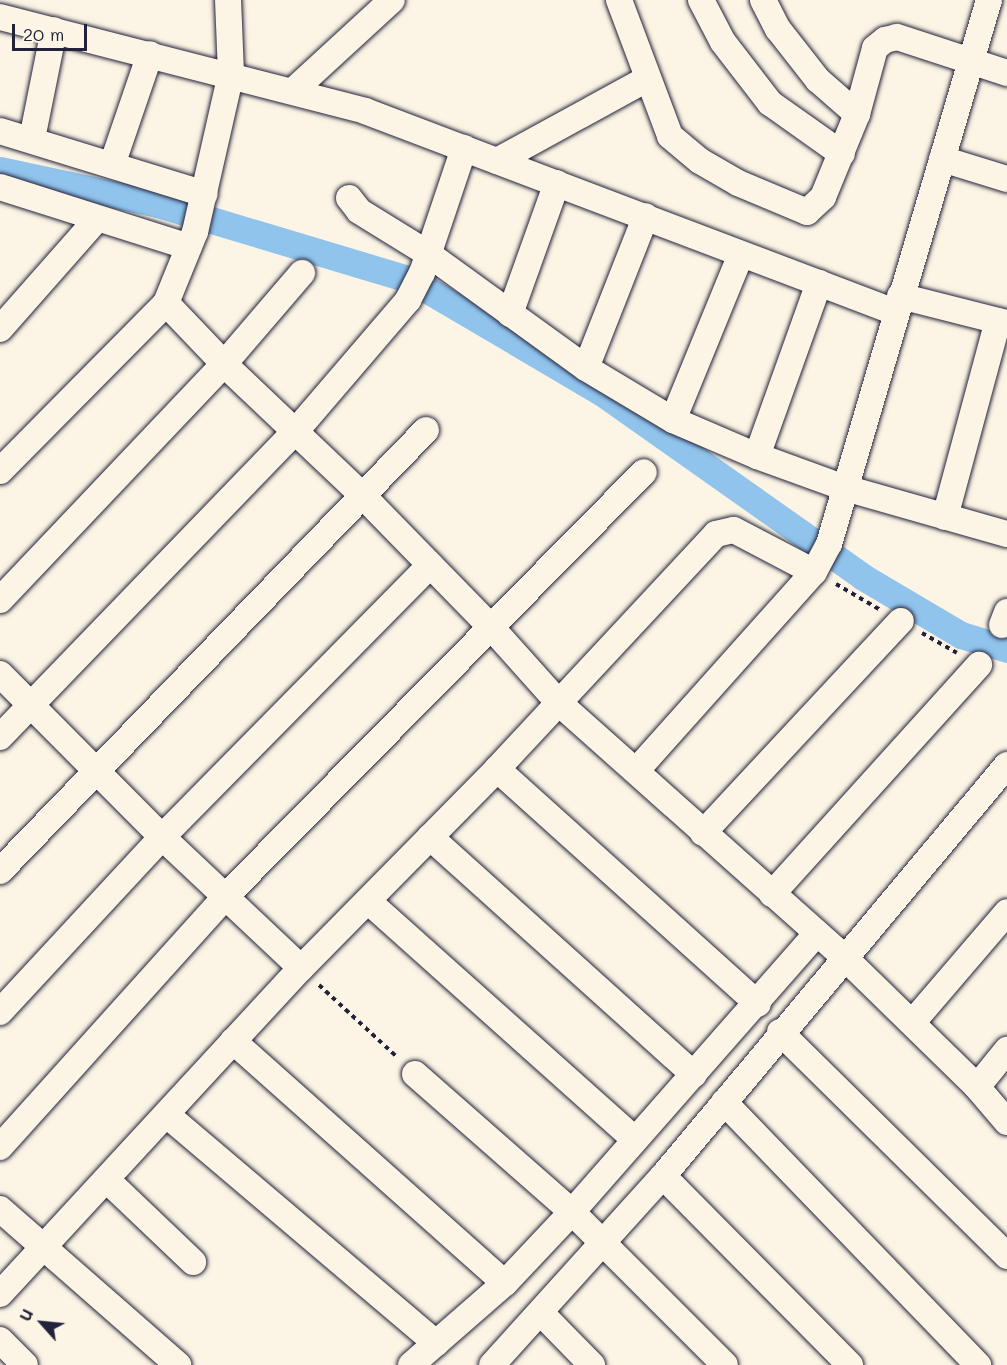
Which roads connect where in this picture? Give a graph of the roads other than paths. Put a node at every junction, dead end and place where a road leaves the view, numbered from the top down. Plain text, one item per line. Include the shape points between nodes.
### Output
1 (392, 0) edge
2 (619, 0) edge
3 (701, 0) edge
4 (763, 0) edge
5 (989, 0) edge
6 (236, 5) edge
7 (0, 17) edge
8 (54, 30) junction
9 (150, 54) junction
10 (970, 63) junction
11 (1007, 73) edge
12 (231, 74) junction
13 (646, 79) junction
14 (293, 91) junction
15 (857, 114) junction
16 (0, 131) edge
17 (32, 139) junction
18 (464, 148) junction
19 (842, 154) junction
20 (942, 159) junction
21 (497, 161) junction
22 (112, 165) junction
23 (1007, 179) edge
24 (556, 183) junction
25 (1, 189) edge
26 (349, 198) dead end
27 (204, 199) junction
28 (646, 216) junction
29 (97, 219) junction
30 (192, 240) junction
31 (427, 254) junction
32 (741, 254) junction
33 (302, 273) dead end
34 (819, 283) junction
35 (166, 303) junction
36 (897, 304) junction
37 (510, 314) junction
38 (1002, 322) edge
39 (0, 329) edge
40 (224, 364) junction
41 (586, 368) junction
42 (673, 420) junction
43 (426, 430) dead end
44 (295, 432) junction
45 (757, 456) junction
46 (0, 471) edge
47 (644, 472) dead end
48 (845, 488) junction
49 (364, 497) junction
50 (945, 517) junction
51 (1007, 534) edge
52 (821, 559) junction
53 (430, 565) junction
54 (0, 600) edge
55 (901, 621) road end
56 (491, 627) junction
57 (980, 665) road end
58 (0, 674) edge
59 (559, 703) junction
60 (30, 705) junction
61 (0, 737) edge
62 (1007, 765) edge
63 (497, 769) junction
64 (636, 771) junction
65 (96, 772) junction
66 (703, 833) junction
67 (162, 837) junction
68 (430, 837) junction
69 (0, 871) edge
70 (772, 894) junction
71 (226, 896) junction
72 (368, 901) junction
73 (1007, 912) edge
74 (817, 933) junction
75 (844, 957) junction
76 (301, 968) junction
77 (758, 1004) junction
78 (0, 1012) edge
79 (912, 1023) junction
80 (780, 1032) junction
81 (233, 1041) junction
82 (1007, 1050) edge
83 (415, 1074) road end
84 (693, 1075) junction
85 (977, 1087) junction
86 (724, 1102) junction
87 (167, 1115) junction
88 (1007, 1122) edge
89 (635, 1140) junction
90 (0, 1147) edge
91 (663, 1176) junction
92 (107, 1180) junction
93 (0, 1209) edge
94 (572, 1212) junction
95 (604, 1243) junction
96 (43, 1250) junction
97 (1007, 1256) edge
98 (193, 1262) dead end
99 (505, 1283) junction
100 (0, 1294) edge
101 (541, 1313) junction
102 (0, 1340) edge
103 (436, 1343) junction
104 (24, 1365) edge
105 (178, 1365) edge
106 (411, 1365) edge
107 (492, 1365) edge
108 (592, 1365) edge
109 (725, 1365) edge
110 (850, 1365) edge
111 (978, 1365) edge

1 - 14 street
2 - 13 street
3 - 19 street via 723,42 770,104
4 - 15 street via 778,29 818,80
5 - 10 street
6 - 12 street
7 - 8 street
8 - 9 street
8 - 17 street
9 - 12 street
9 - 22 street
10 - 11 street
10 - 15 street via 897,37 885,40 876,48
10 - 20 street
12 - 14 street
12 - 27 street
13 - 19 street via 670,135 700,161 799,210 807,212 816,207
13 - 21 street
14 - 18 street via 365,111
15 - 19 street
16 - 17 street
17 - 22 street
18 - 21 street
18 - 31 street
20 - 23 street
20 - 36 street
21 - 24 street
22 - 27 street
24 - 28 street
24 - 37 street
25 - 29 street
26 - 31 street via 359,211
27 - 30 street
28 - 32 street
28 - 41 street
29 - 30 street
29 - 39 street
30 - 35 street
31 - 37 street
31 - 44 street via 408,300
32 - 34 street
32 - 42 street
33 - 40 street
34 - 36 street
34 - 45 street
35 - 40 street
35 - 46 street
36 - 38 street
36 - 48 street
37 - 41 street
38 - 50 street
40 - 44 street
40 - 54 street
41 - 42 street
42 - 45 street
43 - 49 street
44 - 49 street
44 - 60 street
45 - 48 street
47 - 56 street
48 - 50 street
48 - 52 street
49 - 53 street
49 - 65 street
50 - 51 street
52 - 59 street via 734,530 723,530
52 - 64 street
53 - 56 street
53 - 67 street
55 - 66 street
56 - 59 street
56 - 71 street
57 - 70 street
58 - 60 street
59 - 63 street
59 - 64 street
60 - 61 street
60 - 65 street
62 - 75 street
63 - 68 street
63 - 77 street
64 - 66 street
65 - 67 street
65 - 69 street
66 - 70 street
67 - 71 street
67 - 78 street
68 - 72 street
68 - 84 street
70 - 74 street
71 - 76 street
71 - 90 street
72 - 76 street
72 - 89 street
73 - 79 street
74 - 75 street
74 - 77 street
75 - 79 street
75 - 80 street
76 - 81 street
77 - 84 street
79 - 85 street
80 - 86 street
80 - 97 street
81 - 87 street
81 - 99 street
82 - 85 street
83 - 94 street
84 - 89 street
85 - 88 street
86 - 91 street
86 - 111 street
87 - 92 street
87 - 103 street
89 - 94 street
91 - 95 street
91 - 110 street
92 - 96 street
92 - 98 street
93 - 96 street
94 - 95 street
94 - 99 street
95 - 101 street
95 - 109 street
96 - 100 street
96 - 105 street
99 - 103 street
101 - 107 street
101 - 108 street
102 - 104 street
103 - 106 street

